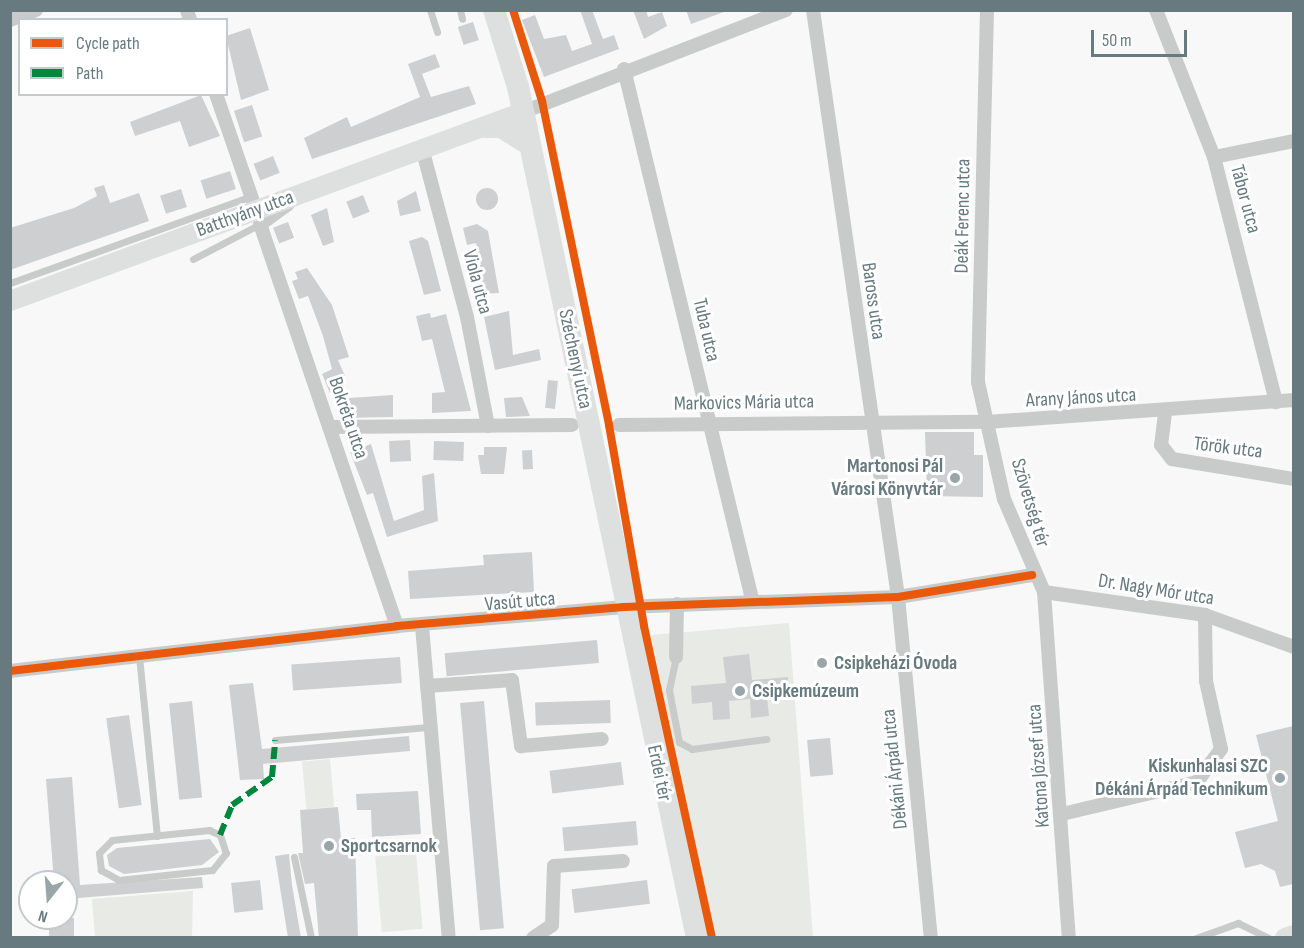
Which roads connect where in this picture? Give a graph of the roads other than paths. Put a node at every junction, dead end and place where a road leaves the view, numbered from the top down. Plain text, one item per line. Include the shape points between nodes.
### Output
1 (36, 10) edge
2 (430, 10) edge
3 (459, 10) edge
4 (494, 10) edge
5 (786, 10) edge
6 (813, 10) edge
7 (987, 10) edge
8 (1156, 10) edge
9 (462, 19) dead end
10 (10, 20) edge
11 (437, 32) dead end
12 (624, 69) junction
13 (217, 96) edge
14 (523, 112) junction
15 (479, 128) junction
16 (1293, 141) edge
17 (531, 147) junction
18 (422, 148) junction
19 (1214, 157) junction
20 (256, 210) junction
21 (193, 259) dead end
22 (10, 283) edge
23 (10, 301) edge
24 (1293, 400) edge
25 (1276, 402) junction
26 (1165, 413) junction
27 (870, 419) junction
28 (987, 422) junction
29 (708, 423) junction
30 (572, 425) dead end
31 (619, 425) dead end
32 (488, 426) junction
33 (330, 427) junction
34 (1293, 479) edge
35 (1032, 575) junction
36 (1044, 592) junction
37 (898, 597) junction
38 (752, 599) junction
39 (677, 604) junction
40 (624, 607) junction
41 (1205, 615) junction
42 (397, 626) junction
43 (422, 626) junction
44 (1293, 647) edge
45 (139, 654) junction
46 (676, 657) joint
47 (10, 671) edge
48 (427, 686) junction
49 (431, 727) junction
50 (602, 739) dead end
51 (766, 739) dead end
52 (275, 740) dead end
53 (1062, 814) junction
54 (157, 836) junction
55 (294, 857) dead end
56 (624, 861) dead end
57 (1293, 935) edge
58 (311, 938) edge
59 (449, 938) edge
60 (533, 938) edge
61 (697, 938) edge
62 (931, 938) edge
63 (1069, 938) edge
64 (1196, 938) edge
65 (1269, 938) edge
66 (1285, 938) edge

1 - 10 street
2 - 11 lane
3 - 9 lane
4 - 14 main road, Széchenyi utca
5 - 12 street, Batthyány utca
6 - 27 street, Baross utca
7 - 28 street, Deák Ferenc utca via 978,382
8 - 19 street, Tábor utca
12 - 14 street, Batthyány utca
12 - 29 street, Tuba utca
13 - 20 street, Bokréta utca
14 - 15 main road, Batthyány utca
14 - 17 main road, Széchenyi utca
15 - 17 main road, Batthyány utca via 501,128
15 - 18 main road, Batthyány utca
16 - 19 street
17 - 40 main road, Széchenyi utca
18 - 20 main road, Batthyány utca
18 - 32 street, Viola utca via 468,317
19 - 25 street, Tábor utca
20 - 21 lane
20 - 22 lane
20 - 23 main road, Batthyány utca
20 - 33 street, Bokréta utca
24 - 25 street, Arany János utca
25 - 26 street, Arany János utca
26 - 28 street, Arany János utca
26 - 34 street, Török utca via 1161,445 1172,459
27 - 28 street, Arany János utca
27 - 29 street, Markovics Mária utca
27 - 37 street, Baross utca
28 - 35 street, Szövetség tér via 1004,499
29 - 31 street, Markovics Mária utca
29 - 38 street, Tuba utca
30 - 32 street
32 - 33 street
33 - 42 street, Bokréta utca
35 - 36 street, Szövetség tér
35 - 37 street, Vasút utca
36 - 41 street, Dr. Nagy Mór utca
36 - 53 street, Katona József utca
37 - 38 street, Vasút utca
37 - 62 street, Dékáni Árpád utca
38 - 39 street, Vasút utca
39 - 40 street, Vasút utca
39 - 46 street
40 - 43 street, Vasút utca
40 - 61 main road, Erdei tér
41 - 44 street, Dr. Nagy Mór utca
41 - 53 street via 1206,681 1221,749 1197,782
42 - 43 street, Vasút utca
42 - 45 street, Vasút utca
43 - 48 street
45 - 47 street, Vasút utca
45 - 54 lane
46 - 51 lane via 669,690 679,742 692,749
48 - 49 street
48 - 50 street via 512,680 521,746
49 - 52 lane
49 - 59 street
53 - 63 street, Katona József utca
54 - 54 lane via 210,830 220,836 226,853 212,870 119,880 105,876 99,853 106,842
55 - 58 lane
56 - 60 street via 554,866 552,925
57 - 66 main road
64 - 65 lane via 1238,923

